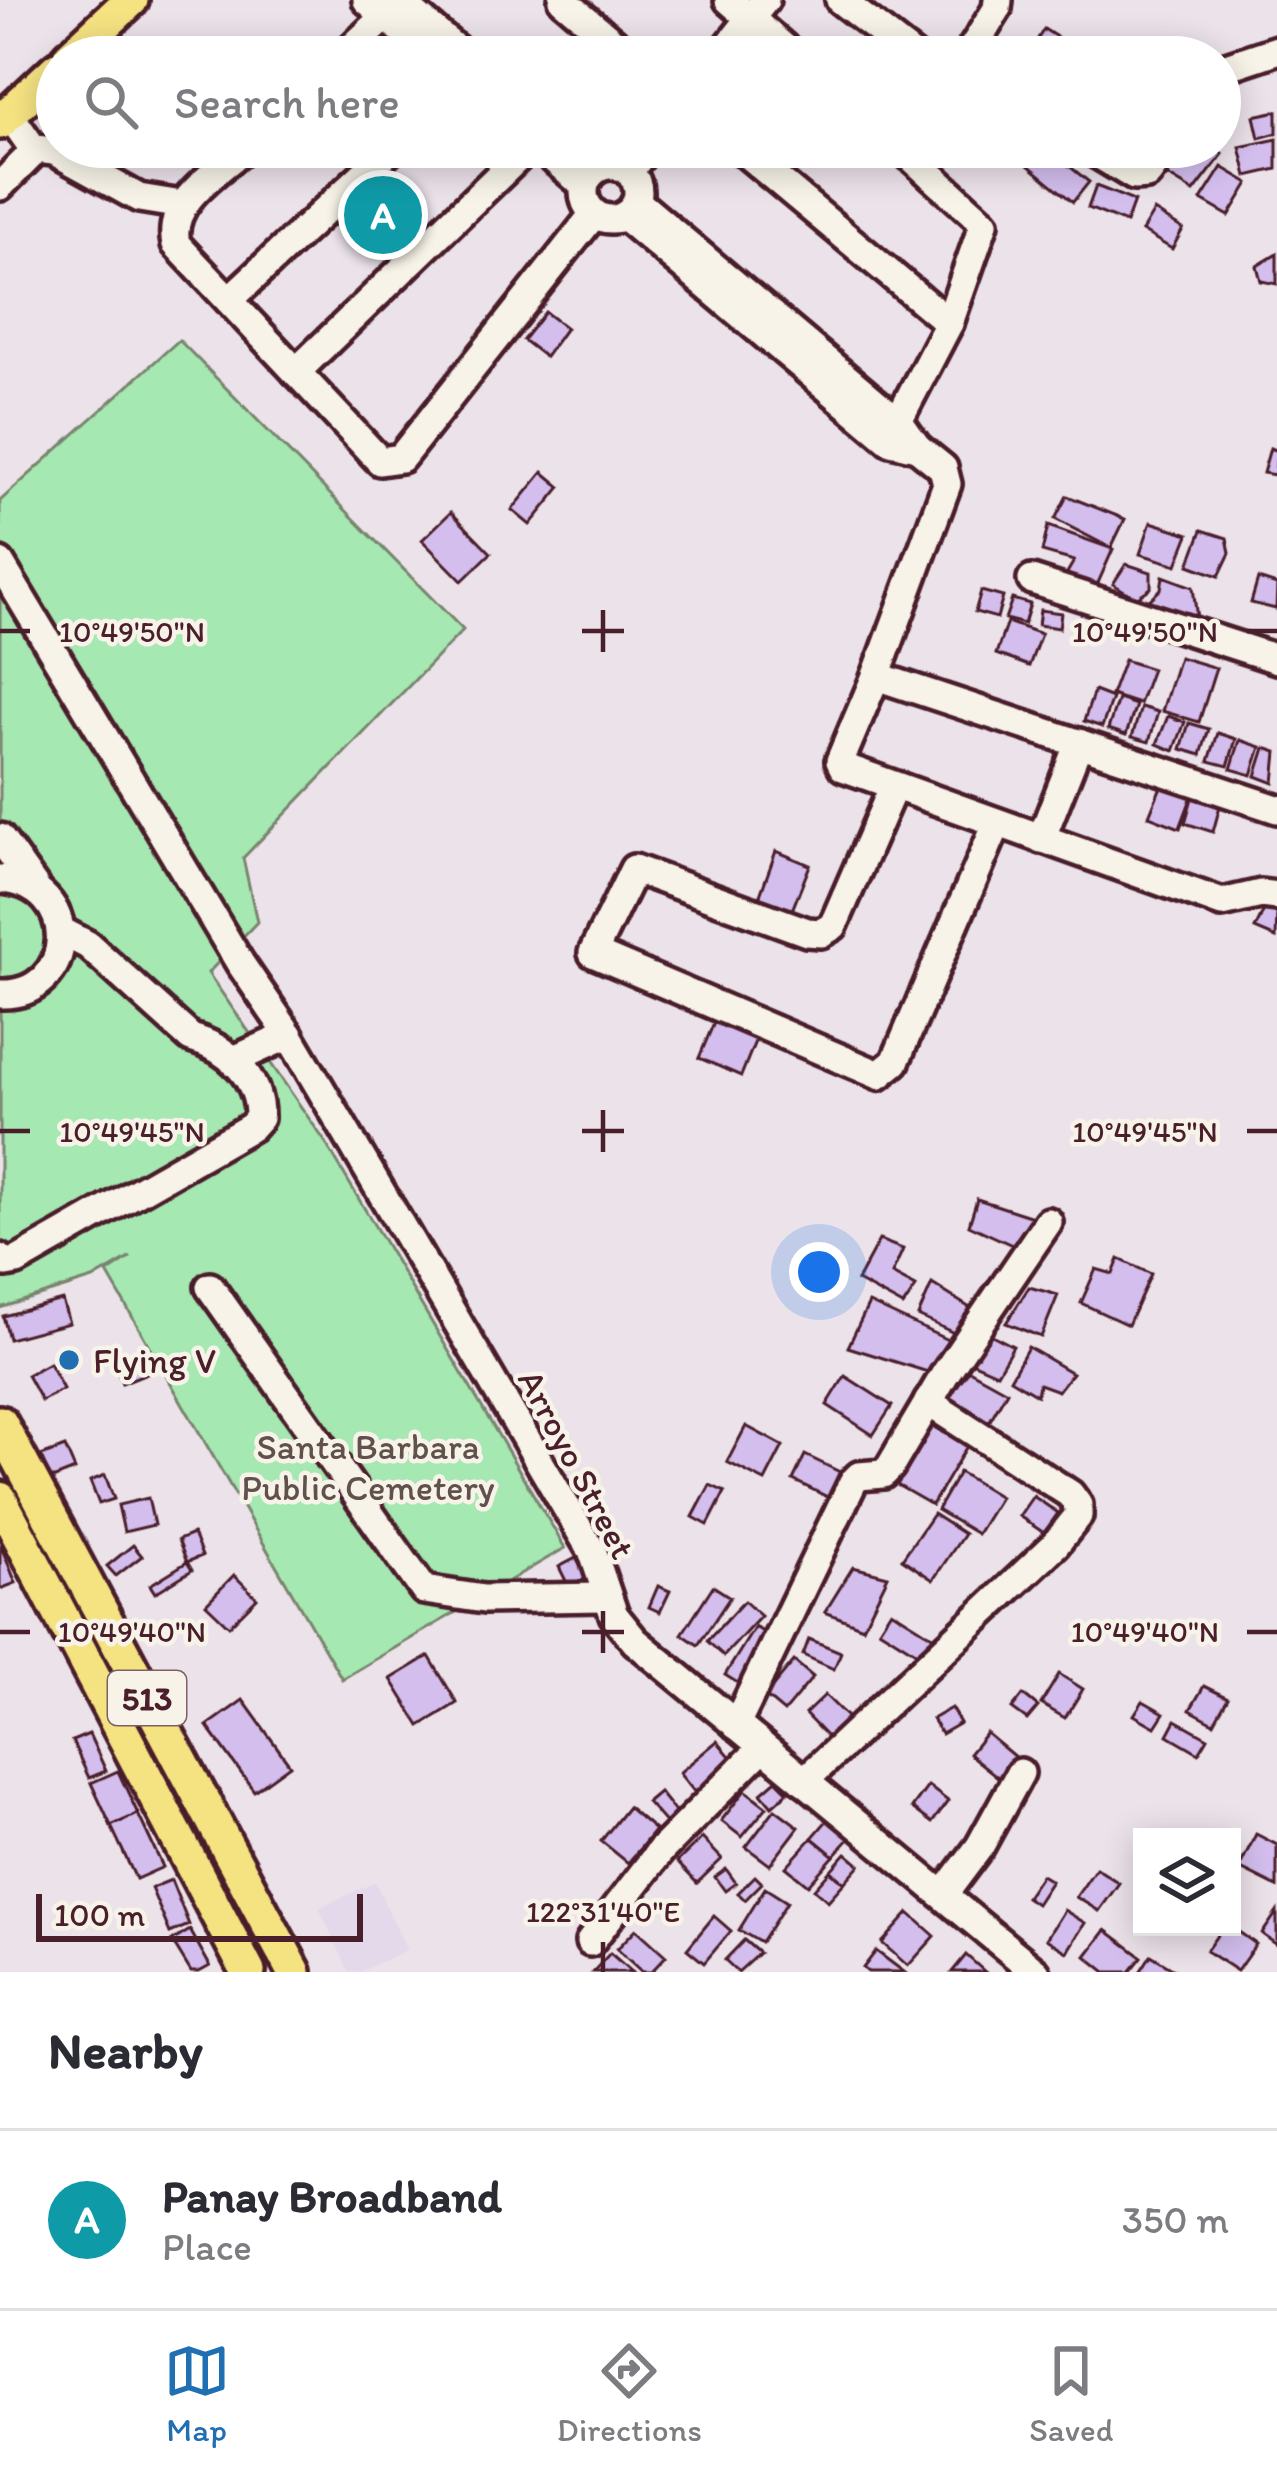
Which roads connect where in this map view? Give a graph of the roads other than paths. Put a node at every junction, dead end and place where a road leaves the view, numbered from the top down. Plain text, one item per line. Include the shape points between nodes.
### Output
1 (131, 0) edge
2 (563, 0) edge
3 (841, 0) edge
4 (998, 0) edge
5 (391, 4) edge
6 (748, 6) edge
7 (92, 36) edge
8 (361, 36) edge
9 (416, 36) edge
10 (436, 36) edge
11 (606, 36) edge
12 (732, 36) edge
13 (776, 36) edge
14 (887, 36) edge
15 (981, 36) edge
16 (1277, 50) edge
17 (1241, 62) edge
18 (36, 88) edge
19 (4, 118) edge
20 (35, 149) joint
21 (85, 168) edge
22 (222, 168) edge
23 (370, 168) edge
24 (507, 168) edge
25 (575, 168) edge
26 (584, 168) edge
27 (607, 168) edge
28 (620, 168) edge
29 (630, 168) edge
30 (763, 168) edge
31 (923, 168) edge
32 (1121, 168) edge
33 (1152, 168) edge
34 (628, 171) junction
35 (590, 177) junction
36 (0, 186) edge
37 (182, 205) junction
38 (631, 209) junction
39 (594, 214) junction
40 (229, 300) junction
41 (949, 323) junction
42 (296, 372) junction
43 (894, 430) junction
44 (0, 563) edge
45 (1032, 580) dead end
46 (1277, 658) edge
47 (876, 676) junction
48 (1079, 742) junction
49 (893, 788) junction
50 (1277, 809) edge
51 (998, 824) junction
52 (0, 838) edge
53 (1041, 839) junction
54 (0, 879) edge
55 (35, 887) junction
56 (1277, 896) edge
57 (61, 931) junction
58 (0, 994) edge
59 (289, 1035) junction
60 (236, 1059) junction
61 (1048, 1222) dead end
62 (0, 1258) edge
63 (210, 1287) dead end
64 (928, 1402) junction
65 (0, 1423) edge
66 (0, 1498) edge
67 (605, 1597) junction
68 (736, 1725) junction
69 (763, 1747) junction
70 (1020, 1773) dead end
71 (804, 1781) junction
72 (944, 1894) junction
73 (590, 1942) dead end
74 (248, 1972) edge
75 (294, 1972) edge
76 (1036, 1972) edge

1 - 7 main road
2 - 11 street
3 - 14 street
4 - 15 street
5 - 8 street
5 - 9 street
5 - 10 street
6 - 12 street
6 - 13 street
16 - 17 street
18 - 19 main road
19 - 20 street
20 - 36 street
21 - 37 street via 140,198
22 - 37 street
23 - 40 street
24 - 42 street
25 - 35 street
26 - 35 street
27 - 35 street
28 - 34 street
29 - 34 street
30 - 41 street
31 - 41 street via 984,223
32 - 33 street via 1134,176
34 - 38 street via 638,185
35 - 39 street via 585,201
37 - 40 street via 176,244
38 - 39 street via 609,220
38 - 43 street
39 - 42 street via 401,458 380,461
40 - 42 street
41 - 43 street
43 - 47 street via 943,468 947,484
44 - 59 street, Arroyo Street
45 - 46 street
47 - 48 street
47 - 49 street via 840,760
48 - 50 street
48 - 53 street
49 - 51 street
49 - 51 street via 832,926 821,933 634,869 593,953 878,1075 895,1063
51 - 53 street
52 - 55 street
53 - 56 street via 1222,902
54 - 55 street
55 - 57 street
57 - 58 street via 54,966 42,979
57 - 60 street via 88,945 190,1038
59 - 60 street
59 - 67 street, Arroyo Street via 593,1553
60 - 62 street via 260,1101 251,1126 17,1261
61 - 64 street
63 - 67 street via 424,1590 484,1599
64 - 68 street via 886,1472 853,1482
64 - 71 street via 1070,1494 1078,1516
65 - 75 main road, 513
66 - 74 main road, 513
67 - 68 street, Arroyo Street via 634,1640
68 - 69 street, Arroyo Street
69 - 71 street, Arroyo Street
69 - 73 street via 661,1850
70 - 72 street
71 - 72 street, Arroyo Street
72 - 76 street, Arroyo Street

